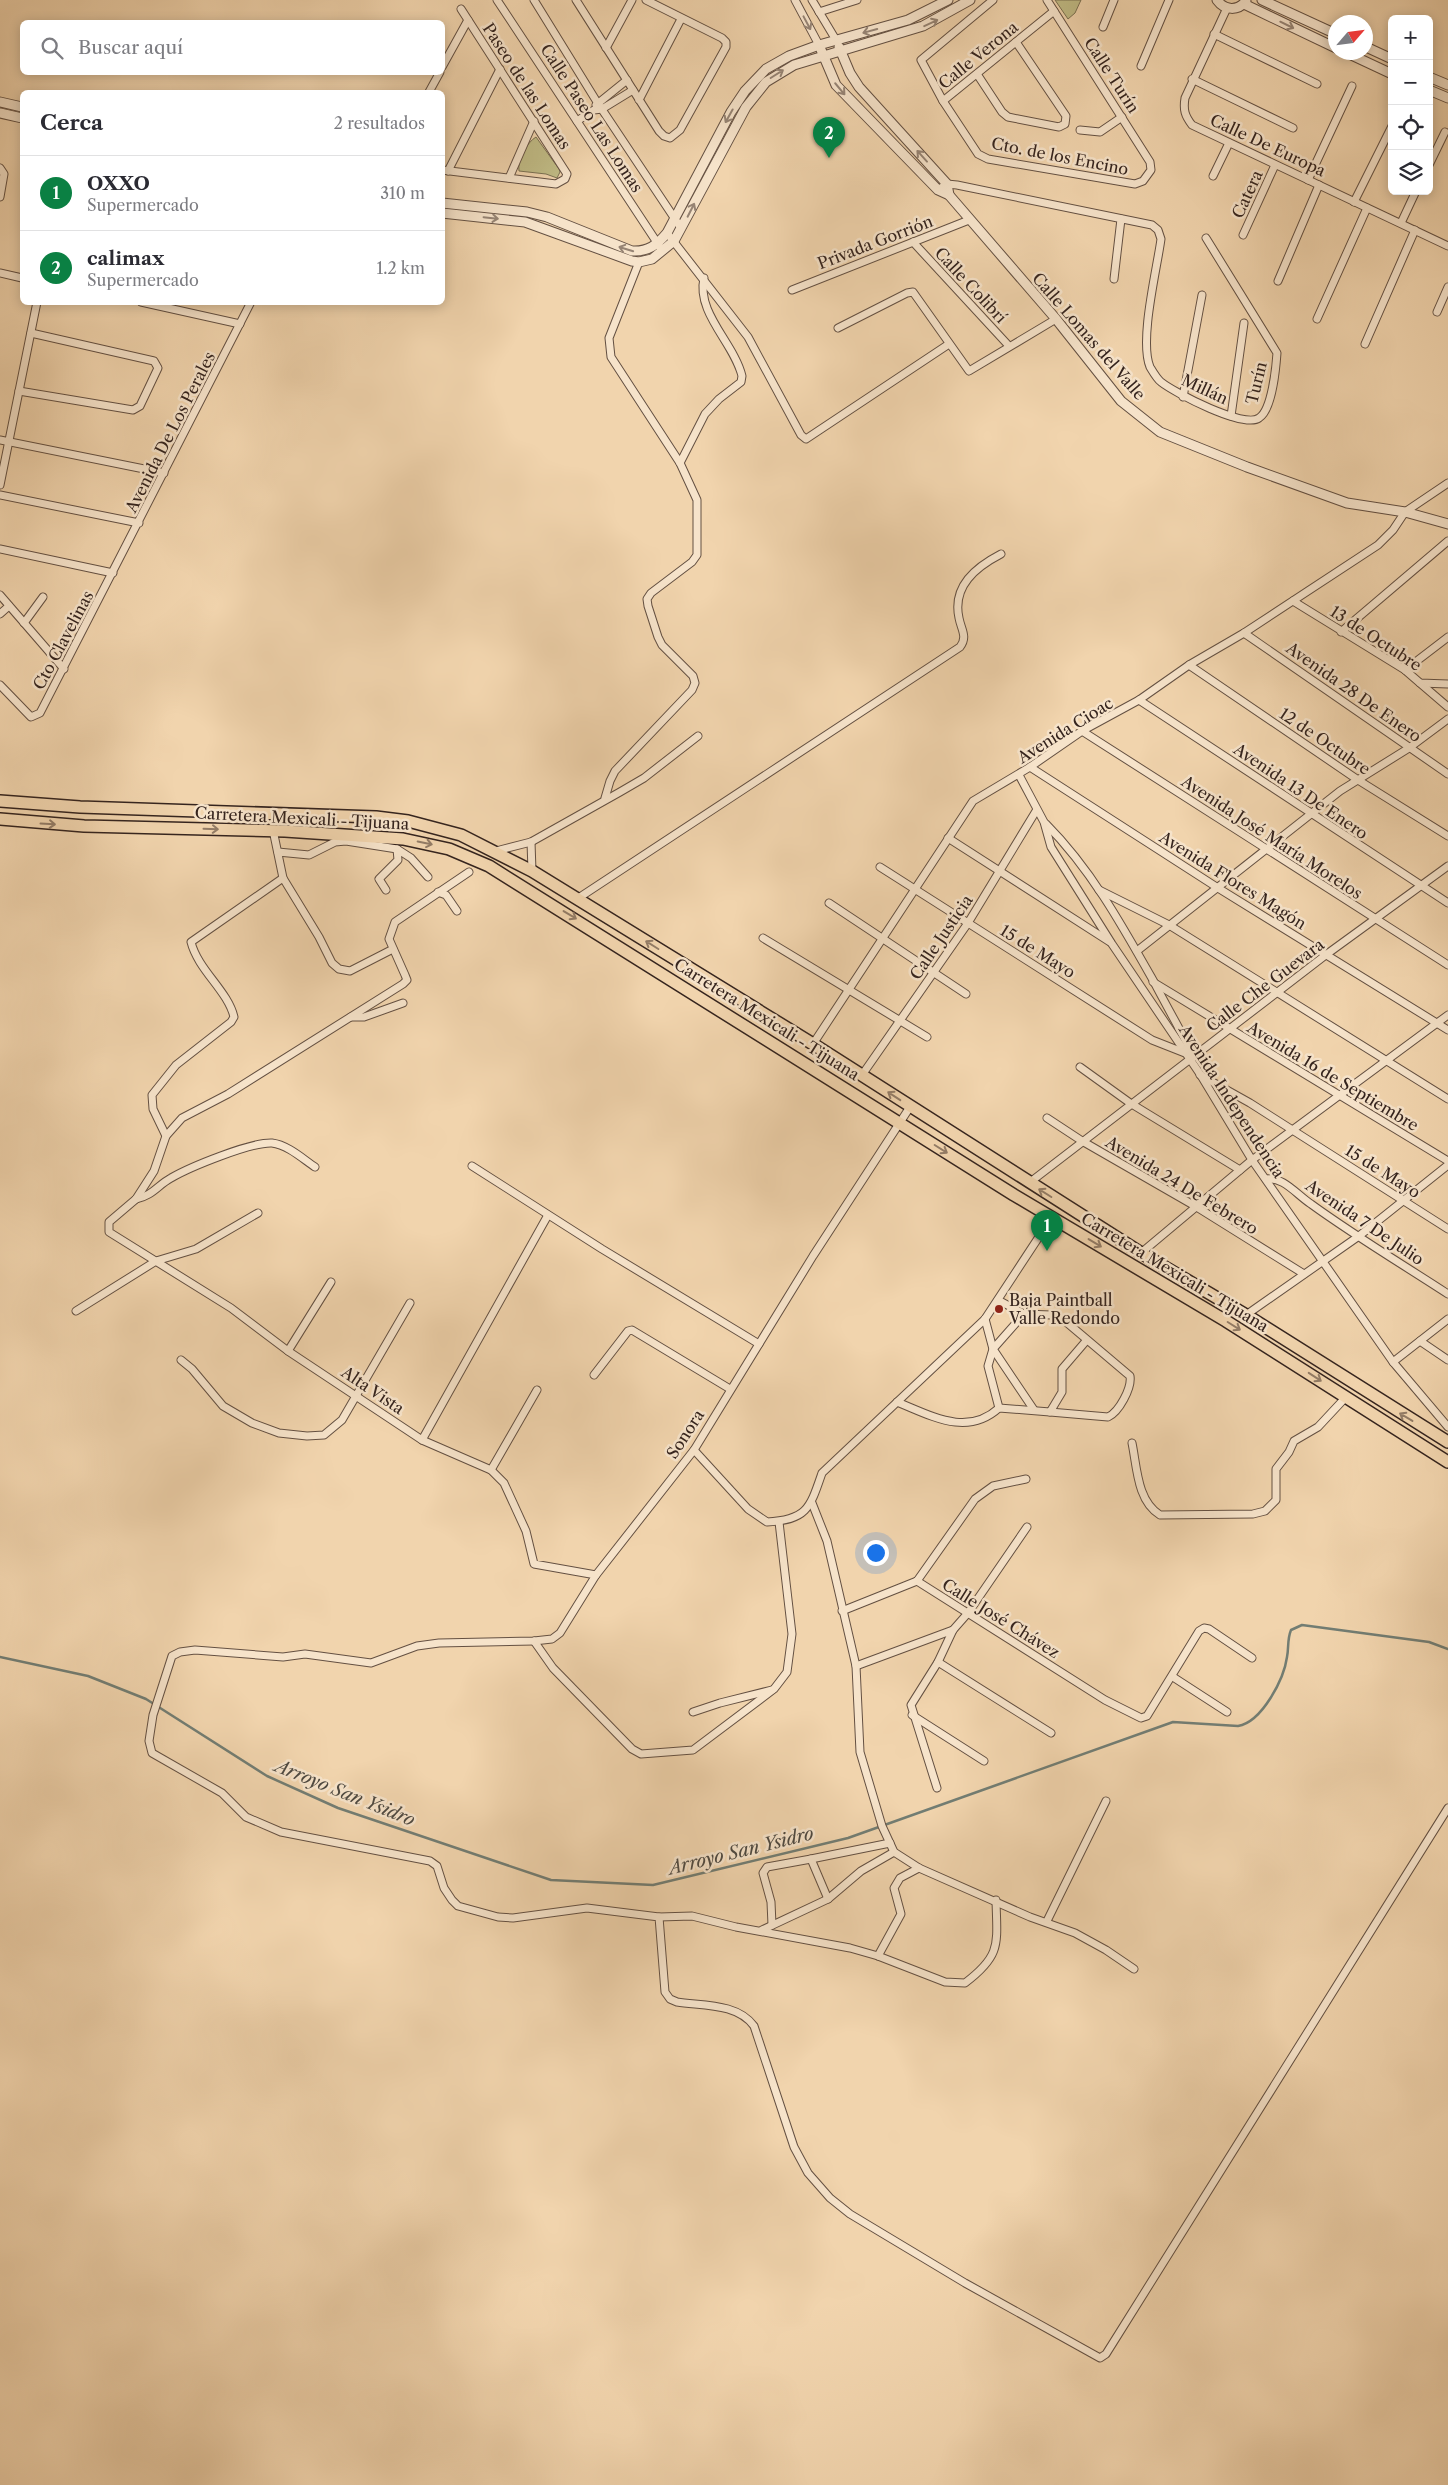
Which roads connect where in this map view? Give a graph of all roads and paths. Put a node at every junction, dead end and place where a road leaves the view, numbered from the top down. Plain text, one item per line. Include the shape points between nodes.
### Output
1 (497, 0) edge
2 (534, 0) edge
3 (576, 0) edge
4 (632, 0) edge
5 (646, 0) edge
6 (795, 0) edge
7 (812, 0) edge
8 (857, 0) edge
9 (948, 0) edge
10 (970, 0) edge
11 (992, 0) edge
12 (1047, 0) edge
13 (1114, 0) edge
14 (1169, 0) edge
15 (1217, 0) edge
16 (1262, 0) edge
17 (1245, 2) edge
18 (1227, 8) junction
19 (461, 9) dead end
20 (1054, 11) junction
21 (819, 12) junction
22 (682, 19) junction
23 (468, 20) junction
24 (1104, 27) dead end
25 (1328, 30) edge
26 (1214, 34) junction
27 (836, 40) junction
28 (1016, 42) junction
29 (1328, 44) edge
30 (819, 45) junction
31 (606, 48) junction
32 (1373, 50) edge
33 (841, 51) junction
34 (824, 55) junction
35 (1388, 57) edge
36 (1362, 60) edge
37 (445, 62) edge
38 (1141, 66) dead end
39 (500, 69) junction
40 (1388, 72) edge
41 (977, 74) junction
42 (438, 75) edge
43 (1192, 79) junction
44 (1433, 79) edge
45 (626, 80) junction
46 (1317, 84) dead end
47 (1448, 85) edge
48 (1352, 86) dead end
49 (430, 90) edge
50 (633, 90) junction
51 (1433, 92) edge
52 (1448, 98) edge
53 (639, 100) junction
54 (943, 101) junction
55 (0, 102) edge
56 (597, 102) junction
57 (20, 107) edge
58 (602, 109) junction
59 (594, 110) junction
60 (0, 113) edge
61 (1122, 117) junction
62 (20, 118) edge
63 (577, 120) junction
64 (534, 121) junction
65 (1293, 128) dead end
66 (1080, 130) dead end
67 (1445, 132) dead end
68 (1388, 134) edge
69 (1229, 142) junction
70 (1433, 156) edge
71 (1275, 165) junction
72 (1151, 166) joint
73 (1, 169) edge
74 (445, 171) edge
75 (1213, 176) dead end
76 (509, 178) junction
77 (1308, 180) junction
78 (947, 184) junction
79 (1319, 185) junction
80 (938, 190) junction
81 (949, 195) junction
82 (1414, 195) edge
83 (0, 196) edge
84 (1354, 202) junction
85 (445, 203) edge
86 (1367, 208) junction
87 (445, 213) edge
88 (1121, 218) junction
89 (674, 219) junction
90 (969, 220) junction
91 (1401, 224) junction
92 (681, 228) junction
93 (1415, 230) junction
94 (666, 233) junction
95 (1243, 234) dead end
96 (1206, 238) dead end
97 (674, 241) junction
98 (913, 242) junction
99 (658, 243) junction
100 (1448, 245) edge
101 (664, 252) junction
102 (639, 262) junction
103 (0, 273) edge
104 (20, 278) edge
105 (704, 278) junction
106 (1114, 279) dead end
107 (1278, 281) dead end
108 (1448, 287) edge
109 (792, 290) dead end
110 (1202, 295) dead end
111 (36, 305) edge
112 (154, 305) edge
113 (250, 305) edge
114 (1437, 312) dead end
115 (1056, 319) junction
116 (1317, 319) dead end
117 (1244, 323) dead end
118 (240, 324) junction
119 (838, 328) dead end
120 (31, 333) junction
121 (949, 344) junction
122 (1365, 344) dead end
123 (1009, 346) junction
124 (19, 391) junction
125 (1183, 397) junction
126 (1231, 416) junction
127 (1259, 419) joint
128 (0, 440) edge
129 (9, 442) junction
130 (680, 463) junction
131 (164, 473) junction
132 (1448, 483) edge
133 (0, 485) edge
134 (0, 495) edge
135 (1404, 512) junction
136 (139, 523) junction
137 (1448, 524) edge
138 (1448, 540) edge
139 (0, 549) edge
140 (1001, 554) dead end
141 (113, 573) junction
142 (0, 595) edge
143 (43, 597) dead end
144 (1293, 601) junction
145 (9, 606) junction
146 (0, 614) edge
147 (24, 623) junction
148 (1341, 632) junction
149 (1244, 633) junction
150 (1448, 637) edge
151 (1188, 665) junction
152 (64, 669) junction
153 (1405, 670) junction
154 (1420, 683) junction
155 (1448, 684) edge
156 (0, 685) edge
157 (1139, 700) junction
158 (1448, 707) edge
159 (1448, 720) edge
160 (1082, 731) junction
161 (698, 736) dead end
162 (1409, 748) junction
163 (1030, 767) junction
164 (1448, 774) edge
165 (1019, 775) junction
166 (1358, 780) junction
167 (606, 798) junction
168 (0, 801) edge
169 (1036, 811) junction
170 (1311, 813) junction
171 (0, 819) edge
172 (1044, 822) junction
173 (273, 830) junction
174 (1448, 836) edge
175 (948, 838) junction
176 (531, 842) junction
177 (397, 849) junction
178 (1265, 849) junction
179 (496, 851) junction
180 (278, 852) junction
181 (880, 866) dead end
182 (1448, 866) edge
183 (532, 871) junction
184 (469, 872) dead end
185 (1000, 872) junction
186 (428, 877) dead end
187 (283, 878) junction
188 (1419, 886) junction
189 (1218, 888) junction
190 (386, 890) dead end
191 (916, 890) junction
192 (1099, 890) junction
193 (438, 892) junction
194 (578, 898) junction
195 (829, 903) dead end
196 (1448, 903) edge
197 (457, 911) dead end
198 (1375, 919) junction
199 (968, 923) junction
200 (1168, 925) junction
201 (764, 938) dead end
202 (884, 939) junction
203 (1112, 944) junction
204 (393, 949) junction
205 (1137, 951) junction
206 (1326, 954) junction
207 (1448, 965) edge
208 (934, 973) junction
209 (1154, 982) junction
210 (848, 991) junction
211 (1277, 992) junction
212 (966, 994) dead end
213 (403, 1003) dead end
214 (1448, 1015) edge
215 (351, 1017) junction
216 (900, 1022) junction
217 (1437, 1023) junction
218 (1228, 1029) junction
219 (1448, 1030) edge
220 (927, 1037) dead end
221 (813, 1044) junction
222 (1185, 1053) junction
223 (1192, 1059) junction
224 (1386, 1060) junction
225 (1080, 1067) dead end
226 (1200, 1074) junction
227 (862, 1075) junction
228 (1338, 1095) junction
229 (1448, 1099) edge
230 (1130, 1103) junction
231 (910, 1107) junction
232 (1047, 1118) dead end
233 (900, 1124) junction
234 (1292, 1130) junction
235 (166, 1136) junction
236 (1082, 1141) junction
237 (1252, 1160) junction
238 (1448, 1161) edge
239 (1448, 1165) edge
240 (472, 1166) dead end
241 (316, 1167) dead end
242 (1240, 1170) junction
243 (1266, 1179) junction
244 (1029, 1183) junction
245 (136, 1199) junction
246 (1404, 1201) junction
247 (1195, 1206) junction
248 (258, 1213) dead end
249 (548, 1215) junction
250 (1052, 1217) junction
251 (1448, 1230) edge
252 (1359, 1236) junction
253 (1141, 1253) junction
254 (1324, 1260) junction
255 (156, 1261) junction
256 (1304, 1274) junction
257 (331, 1282) dead end
258 (1448, 1294) edge
259 (998, 1300) junction
260 (410, 1303) dead end
261 (76, 1311) dead end
262 (1024, 1314) junction
263 (1246, 1315) junction
264 (985, 1319) junction
265 (1448, 1319) edge
266 (1086, 1341) junction
267 (1420, 1341) junction
268 (759, 1344) junction
269 (993, 1349) junction
270 (288, 1351) junction
271 (181, 1360) dead end
272 (1448, 1360) edge
273 (1393, 1362) junction
274 (594, 1375) dead end
275 (730, 1389) junction
276 (537, 1390) dead end
277 (356, 1395) junction
278 (1346, 1397) junction
279 (897, 1402) junction
280 (999, 1408) junction
281 (1034, 1410) junction
282 (1050, 1412) junction
283 (1448, 1427) edge
284 (422, 1440) junction
285 (1448, 1442) edge
286 (1132, 1443) dead end
287 (694, 1450) junction
288 (1448, 1462) edge
289 (491, 1470) junction
290 (1026, 1479) dead end
291 (812, 1503) junction
292 (779, 1522) junction
293 (1027, 1527) dead end
294 (596, 1575) junction
295 (917, 1581) junction
296 (842, 1611) junction
297 (968, 1613) junction
298 (954, 1630) junction
299 (534, 1641) junction
300 (1252, 1658) dead end
301 (938, 1662) junction
302 (856, 1666) junction
303 (1172, 1677) junction
304 (774, 1690) junction
305 (693, 1712) dead end
306 (1228, 1712) dead end
307 (912, 1715) junction
308 (1051, 1733) dead end
309 (984, 1761) dead end
310 (937, 1788) dead end
311 (1106, 1801) dead end
312 (1448, 1808) edge
313 (890, 1843) junction
314 (894, 1852) junction
315 (811, 1859) junction
316 (919, 1868) junction
317 (828, 1899) junction
318 (996, 1900) junction
319 (659, 1917) junction
320 (1047, 1921) junction
321 (772, 1925) junction
322 (762, 1930) junction
323 (878, 1956) junction
324 (1134, 1969) dead end

1 - 63 street, Calle Paseo Las Lomas
2 - 56 street
3 - 31 street
4 - 31 street
5 - 22 street
6 -> 30 street, Calle Lomas del Valle
7 - 21 street
8 - 21 street
9 -> 27 street via 899,23
33 -> 10 street via 923,26
11 - 54 street, Cto. de los Encino via 920,60
12 - 20 street, Calle Turín
13 - 24 street
14 - 38 street
15 - 18 street
16 - 25 street
17 - 18 street via 1239,7
17 -> 29 street
18 - 26 street, Calle De Europa
19 - 23 street, Paseo de las Lomas
20 - 28 street, Calle Verona
20 - 61 street, Calle Turín
21 - 27 street
22 - 53 street
22 - 53 street via 722,38 726,47 676,136 664,136
23 - 37 street
23 - 39 street, Paseo de las Lomas
26 - 43 street, Calle De Europa
26 - 46 street
27 - 30 street
27 - 33 street
28 - 41 street, Calle Verona
28 - 41 street via 1066,116 1065,124 1059,127 1008,118
30 - 34 street, Calle Lomas del Valle
30 -> 89 street via 766,69 745,91
31 - 45 street
32 - 35 street
33 - 34 street
78 -> 33 street via 859,87
34 -> 80 street, Calle Lomas del Valle via 828,72 836,85
92 -> 34 street via 754,95 779,72
36 - 40 street
39 - 64 street, Paseo de las Lomas
39 - 74 street
41 - 54 street, Calle Verona
42 - 49 street
43 - 65 street
43 - 69 street, Calle De Europa via 1185,98 1186,118 1192,125
44 - 47 street
45 - 50 street
45 - 56 street
48 - 77 street
50 - 53 street
50 - 58 street
51 - 52 street
54 - 72 street, Cto. de los Encino via 978,154 988,160 1135,184 1143,181
55 - 57 street
56 - 58 street
56 - 59 street
58 - 59 street
58 - 89 street
59 - 63 street
60 - 62 street
61 - 66 street via 1100,132
61 - 72 street, Calle Turín
63 - 99 street, Calle Paseo Las Lomas
64 - 76 street
64 - 76 street, Paseo de las Lomas via 565,169 565,179 556,184
67 - 70 street
68 - 84 street
69 - 71 street, Calle De Europa
69 - 75 street
71 - 77 street, Calle De Europa
71 - 95 street, Catera
73 - 83 street via 4,174
74 - 76 street
77 - 79 street, Calle De Europa
78 - 80 street
78 - 81 street, Calle Lomas del Valle
78 - 88 street
79 - 84 street, Calle De Europa
79 - 107 street
80 - 81 street, Calle Lomas del Valle
81 - 90 street, Calle Lomas del Valle
82 - 91 street
84 - 86 street, Calle De Europa
99 -> 85 street via 646,250 632,251 528,212
86 - 91 street, Calle De Europa
86 - 116 street
87 -> 102 street via 525,222
88 - 106 street
88 - 125 street, Millán via 1152,225 1158,230 1161,239 1145,346 1150,366 1159,381
89 - 92 street
89 - 94 street
90 - 98 street, Privada Gorrión
90 - 115 street, Calle Lomas del Valle
91 - 93 street, Calle De Europa
92 - 97 street
93 - 100 street, Calle De Europa
93 - 122 street
94 - 97 street
94 - 99 street
96 - 127 street, Turín via 1277,353 1276,375 1264,413
97 - 101 street
97 - 105 street
98 - 109 street, Privada Gorrión
98 - 123 street, Calle Colibrí
99 - 101 street, Calle Paseo Las Lomas
101 - 102 street
102 - 130 street via 610,338 609,350 611,358
103 - 104 street
105 - 121 street via 756,348 806,439
105 - 130 street via 701,290 706,304 742,376 741,382 718,399 705,414
108 - 114 street
110 - 125 street
111 - 120 street
112 - 118 street
113 - 118 street, Avenida De Los Perales
115 - 123 street
115 - 135 street, Calle Lomas del Valle via 1121,401 1160,432 1346,503
117 - 126 street
118 - 131 street, Avenida De Los Perales
119 - 121 street via 913,292
120 - 124 street
120 - 124 street via 154,362 158,368 140,406 133,410
121 - 123 street via 969,371
124 - 129 street
125 - 126 street, Millán
126 - 127 street, Millán
128 - 129 street
129 - 131 street
129 - 133 street
130 - 167 street via 697,500 697,555 647,599 662,645 694,676 695,683 615,771
131 - 136 street, Avenida De Los Perales
132 - 135 street
134 - 136 street
135 - 137 street, Calle Lomas del Valle
135 - 144 street, Avenida Cioac via 1378,545
136 - 141 street, Avenida De Los Perales
138 - 148 street
139 - 141 street
140 - 194 street via 979,566 966,579 958,603 958,617 964,636 960,647
141 - 152 street, Cto Clavelinas
142 - 145 street
143 - 147 street
144 - 148 street, 13 de Octubre
144 - 149 street, Avenida Cioac
145 - 146 street
145 - 147 street
147 - 152 street
148 - 153 street, 13 de Octubre
149 - 151 street, Avenida Cioac
149 - 162 street, Avenida 28 De Enero
150 - 153 street
151 - 157 street, Avenida Cioac
151 - 166 street, 12 de Octubre
152 - 156 street, Cto Clavelinas via 40,713 34,717 28,715
153 - 154 street, 13 de Octubre
154 - 155 street, 13 de Octubre
154 - 158 street
157 - 160 street, Avenida Cioac
157 - 170 street, Avenida 13 De Enero
159 - 162 street
160 - 163 street, Avenida Cioac
160 - 178 street, Avenida José María Morelos
161 - 167 street via 644,778
162 - 164 street, Avenida 28 De Enero
162 - 166 street
163 - 165 street, Avenida Cioac
163 - 189 street, Avenida Flores Magón
165 - 169 street, Avenida Independencia
165 - 175 street, Avenida Cioac via 973,801
166 - 170 street
166 - 174 street, 12 de Octubre
167 - 176 street
168 - 179 main road, Carretera Mexicali - Tijuana via 80,807 376,817 443,829
169 - 172 street, Avenida Independencia
169 - 185 street, Calle Justicia
170 - 178 street
170 - 188 street, Avenida 13 De Enero
171 -> 173 main road, Carretera Mexicali - Tijuana via 84,826
172 - 192 street via 1066,845
172 - 203 street, Avenida Independencia via 1052,847
173 - 180 street
173 -> 233 main road, Carretera Mexicali - Tijuana via 426,842 489,866
175 - 185 street
175 - 191 street, Avenida Cioac
176 - 179 street
176 - 183 street
177 - 180 street via 346,840 309,855
177 - 186 street via 411,858
177 - 190 street via 398,860 379,879
178 - 189 street
178 - 198 street, Avenida José María Morelos
179 - 183 main road, Carretera Mexicali - Tijuana
180 - 187 street
181 - 191 street, 15 de Mayo
182 - 188 street, Calle Che Guevara
183 - 194 main road, Carretera Mexicali - Tijuana
184 - 193 street
185 - 199 street, Calle Justicia
185 - 203 street
187 - 204 street via 332,963 339,969 358,968
187 - 235 street via 191,942 233,1010 234,1017 176,1065 152,1095 153,1109
188 - 196 street, Avenida 13 De Enero
188 - 198 street, Calle Che Guevara
189 - 200 street
189 - 206 street, Avenida Flores Magón
191 - 199 street, 15 de Mayo
191 - 202 street, Avenida Cioac
192 - 200 street
192 - 205 street
193 - 197 street via 446,895
193 - 204 street via 395,922 389,938
221 -> 194 main road, Carretera Mexicali - Tijuana
195 - 202 street
198 - 206 street, Calle Che Guevara
198 - 207 street, Avenida José María Morelos
199 - 208 street, Calle Justicia
199 - 222 street, 15 de Mayo via 1152,1040
200 - 205 street
200 - 211 street
201 - 210 street
202 - 208 street
202 - 210 street, Avenida Cioac
203 - 222 street, Avenida Independencia
204 - 215 street via 407,980
205 - 209 street
206 - 211 street, Calle Che Guevara
206 - 217 street, Avenida Flores Magón
208 - 212 street
208 - 216 street, Calle Justicia
209 - 218 street, Avenida 16 de Septiembre
209 - 223 street
210 - 216 street
210 - 221 street, Avenida Cioac
211 - 218 street, Calle Che Guevara
211 - 224 street
213 - 215 street via 364,1017
214 - 217 street
215 - 235 street via 228,1094 182,1118
216 - 220 street
216 - 227 street, Calle Justicia
217 - 219 street, Avenida Flores Magón
217 - 224 street
218 - 223 street, Calle Che Guevara
218 - 228 street, Avenida 16 de Septiembre
221 - 227 main road, Carretera Mexicali - Tijuana
222 - 223 street, Avenida Independencia
223 - 226 street, Avenida Independencia
223 - 230 street, Calle Che Guevara
224 - 228 street
224 - 229 street
225 - 230 street
226 - 234 street, 15 de Mayo
226 - 237 street, Avenida Independencia
231 -> 227 main road, Carretera Mexicali - Tijuana
228 - 234 street
228 - 238 street, Avenida 16 de Septiembre
230 - 236 street, Calle Che Guevara
230 - 242 street
231 - 233 street, Sonora
231 - 244 main road, Carretera Mexicali - Tijuana
232 - 236 street, Avenida 24 De Febrero
233 -> 250 main road, Carretera Mexicali - Tijuana
233 - 268 street, Sonora
234 - 237 street
234 - 246 street, 15 de Mayo
235 - 245 street via 154,1172
236 - 244 street, Calle Che Guevara
236 - 247 street, Avenida 24 De Febrero
237 - 242 street
237 - 243 street, Avenida Independencia
239 - 246 street
240 - 249 street
241 - 245 street via 280,1145 259,1145 189,1169 152,1194
242 - 247 street
243 - 252 street, Avenida 7 De Julio via 1283,1182 1308,1203
243 - 254 street, Avenida Independencia
253 -> 244 main road, Carretera Mexicali - Tijuana
245 - 255 street, Alta Vista via 109,1222 108,1227 110,1232
246 - 251 street, 15 de Mayo
246 - 252 street
247 - 253 street
247 - 256 street, Avenida 24 De Febrero
248 - 255 street via 196,1249
249 - 268 street
249 - 284 street
250 - 259 street
250 -> 278 main road, Carretera Mexicali - Tijuana
252 - 254 street
252 - 258 street, Avenida 7 De Julio
253 - 263 main road, Carretera Mexicali - Tijuana
254 - 256 street
254 - 273 street, Avenida Independencia
255 - 261 street
255 - 270 street, Alta Vista via 231,1308
256 - 263 street
257 - 270 street
259 - 262 street
259 - 264 street
260 - 277 street
262 - 266 street via 1050,1315 1065,1321
262 - 269 street
285 -> 263 main road, Carretera Mexicali - Tijuana
264 - 269 street
264 - 279 street
265 - 267 street
266 - 282 street via 1062,1369 1062,1392
266 - 282 street via 1127,1372 1131,1382 1115,1412 1108,1417
267 - 272 street
267 - 273 street
268 - 275 street, Sonora
269 - 280 street via 988,1366
269 - 281 street
270 - 277 street, Alta Vista
271 - 277 street via 223,1406 252,1423 279,1433 324,1435 342,1420
273 - 283 street, Avenida Independencia
274 - 275 street via 632,1330
275 - 287 street, Sonora
276 - 289 street
277 - 284 street, Alta Vista
278 - 286 street via 1318,1427 1294,1441 1276,1469 1276,1500 1273,1506 1259,1513 1160,1515 1144,1500
278 - 288 main road, Carretera Mexicali - Tijuana
279 - 280 street via 954,1423 983,1420
279 - 291 street via 822,1473
280 - 281 street
281 - 282 street
284 - 289 street, Alta Vista
287 - 292 street via 748,1508 767,1522
287 - 294 street, Sonora
289 - 294 street, Alta Vista via 504,1483 526,1531 534,1564
290 - 295 street via 993,1486 975,1499
291 - 292 street via 795,1518
291 - 296 street via 826,1540
292 - 304 street via 792,1634 787,1672
293 - 297 street
294 - 299 street, Sonora via 560,1633 552,1639
295 - 296 street, Calle José Chávez
295 - 297 street, Calle José Chávez
296 - 302 street
297 - 298 street
297 - 303 street, Calle José Chávez via 1105,1700 1141,1718 1147,1716
298 - 301 street
298 - 302 street
299 - 304 street via 553,1668 623,1741 641,1754 693,1750
299 - 319 street, Sonora via 439,1643 417,1646 371,1662 305,1654 180,1652 172,1656 153,1715 149,1740 152,1753 222,1794 246,1817 281,1832 430,1861 437,1866 447,1893 458,1906 513,1918 588,1908
300 - 303 street via 1204,1628 1199,1631
301 - 307 street via 911,1705
301 - 308 street
302 - 313 street via 860,1752
303 - 306 street
304 - 305 street
307 - 309 street
307 - 310 street
311 - 320 street
312 - 319 street via 1106,2354 1100,2358 965,2283 850,2214 830,2198 808,2173 794,2147 754,2026 747,2017 730,2010 677,2002 665,1992
313 - 314 street
313 - 315 street
314 - 316 street
314 - 317 street via 861,1871
315 - 317 street
315 - 321 street via 764,1869
316 - 318 street
316 - 323 street via 900,1878 894,1888 901,1914
317 - 321 street
318 - 320 street via 1030,1917
318 - 323 street via 997,1945 984,1968 965,1983 945,1982
319 - 322 street via 692,1916
320 - 324 street via 1106,1950
321 - 322 street
322 - 323 street

